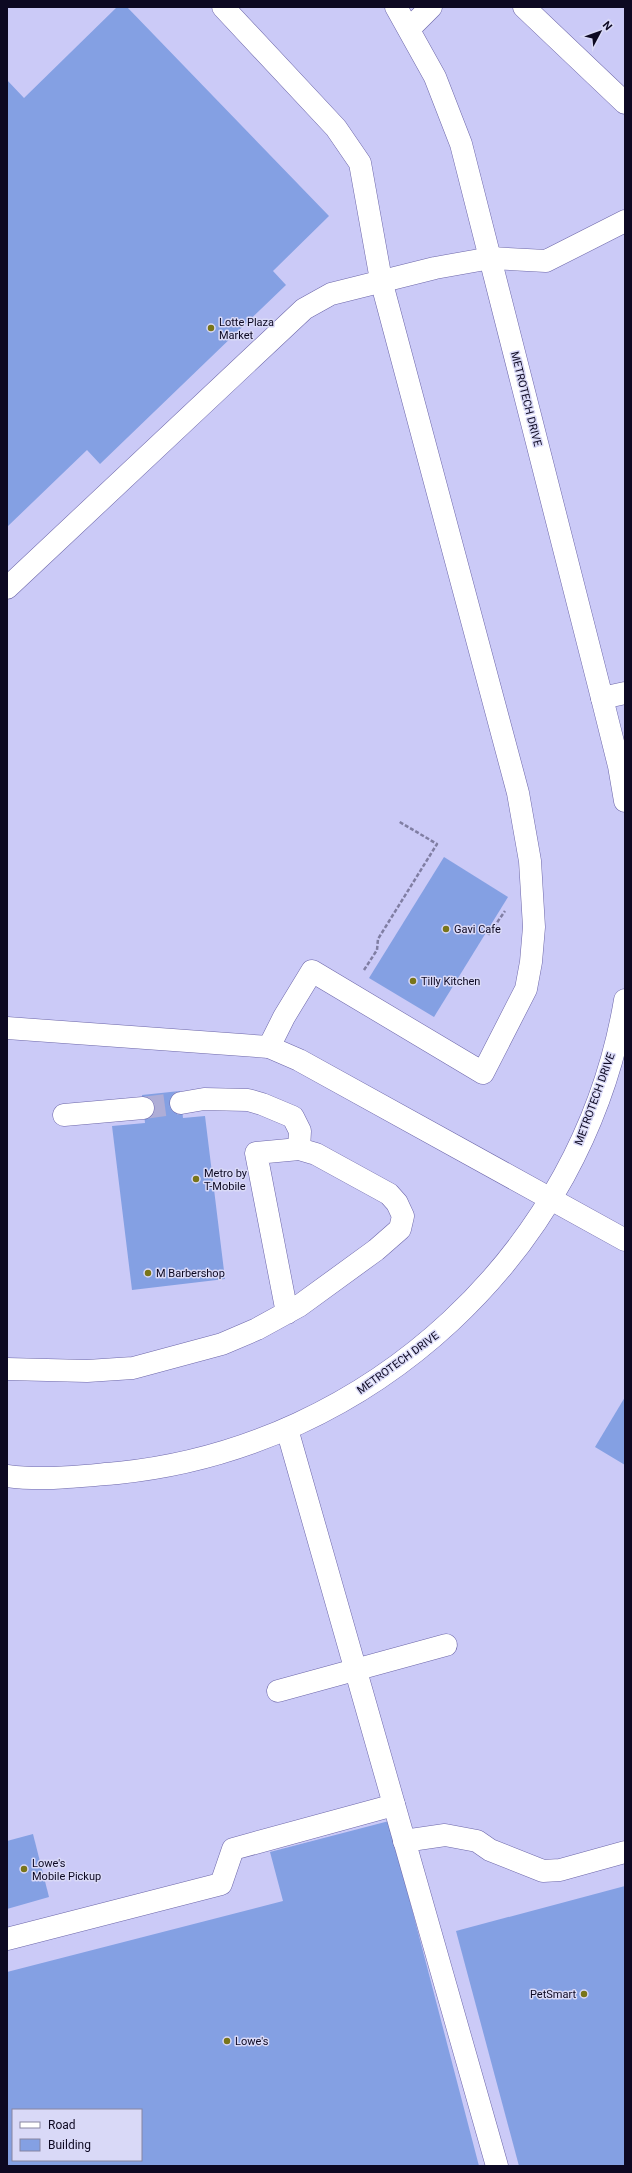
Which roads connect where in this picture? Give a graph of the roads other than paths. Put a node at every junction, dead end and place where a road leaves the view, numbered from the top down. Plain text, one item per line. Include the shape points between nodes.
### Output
1 (223, 7) edge
2 (396, 7) edge
3 (431, 7) edge
4 (524, 7) edge
5 (409, 29) junction
6 (625, 103) edge
7 (625, 221) edge
8 (491, 258) junction
9 (381, 280) junction
10 (7, 588) edge
11 (625, 693) edge
12 (602, 698) junction
13 (625, 802) edge
14 (625, 1000) edge
15 (7, 1028) edge
16 (268, 1047) junction
17 (181, 1103) tunnel mouth
18 (143, 1108) tunnel mouth
19 (64, 1115) dead end
20 (299, 1149) junction
21 (550, 1199) junction
22 (625, 1240) edge
23 (287, 1313) junction
24 (7, 1369) edge
25 (286, 1429) junction
26 (7, 1476) edge
27 (446, 1645) dead end
28 (355, 1669) junction
29 (278, 1691) dead end
30 (394, 1805) junction
31 (404, 1841) junction
32 (625, 1852) edge
33 (7, 1939) edge
34 (497, 2166) edge

1 - 9 street via 336,128 360,163
2 - 5 street, METROTECH DRIVE
3 - 5 street
4 - 6 street
5 - 8 street, METROTECH DRIVE via 450,111
7 - 8 street via 546,261
8 - 9 street
8 - 12 street, METROTECH DRIVE
9 - 10 street via 331,294 304,309
9 - 16 street via 518,792 530,860 534,927 531,962 526,989 482,1073 312,971
11 - 12 street
12 - 13 street, METROTECH DRIVE
14 - 21 street, METROTECH DRIVE via 621,1025 604,1083 568,1168
15 - 16 street
16 - 21 street via 299,1060
17 - 20 street via 204,1098 248,1100 262,1104 293,1117 300,1130
18 - 19 street
20 - 23 street via 256,1153
20 - 23 street via 316,1154 389,1194 403,1216 400,1229 376,1250
21 - 22 street
21 - 25 street, METROTECH DRIVE via 514,1253 481,1293 447,1326 369,1385 330,1409
23 - 24 street via 222,1344 133,1368 86,1371
25 - 26 street, METROTECH DRIVE via 235,1449 151,1469 61,1478
25 - 28 street
27 - 28 street
28 - 29 street
28 - 30 street
30 - 31 street
30 - 33 street via 233,1849 221,1884
31 - 32 street via 445,1835 477,1841 490,1850 543,1871 560,1870
31 - 34 street

